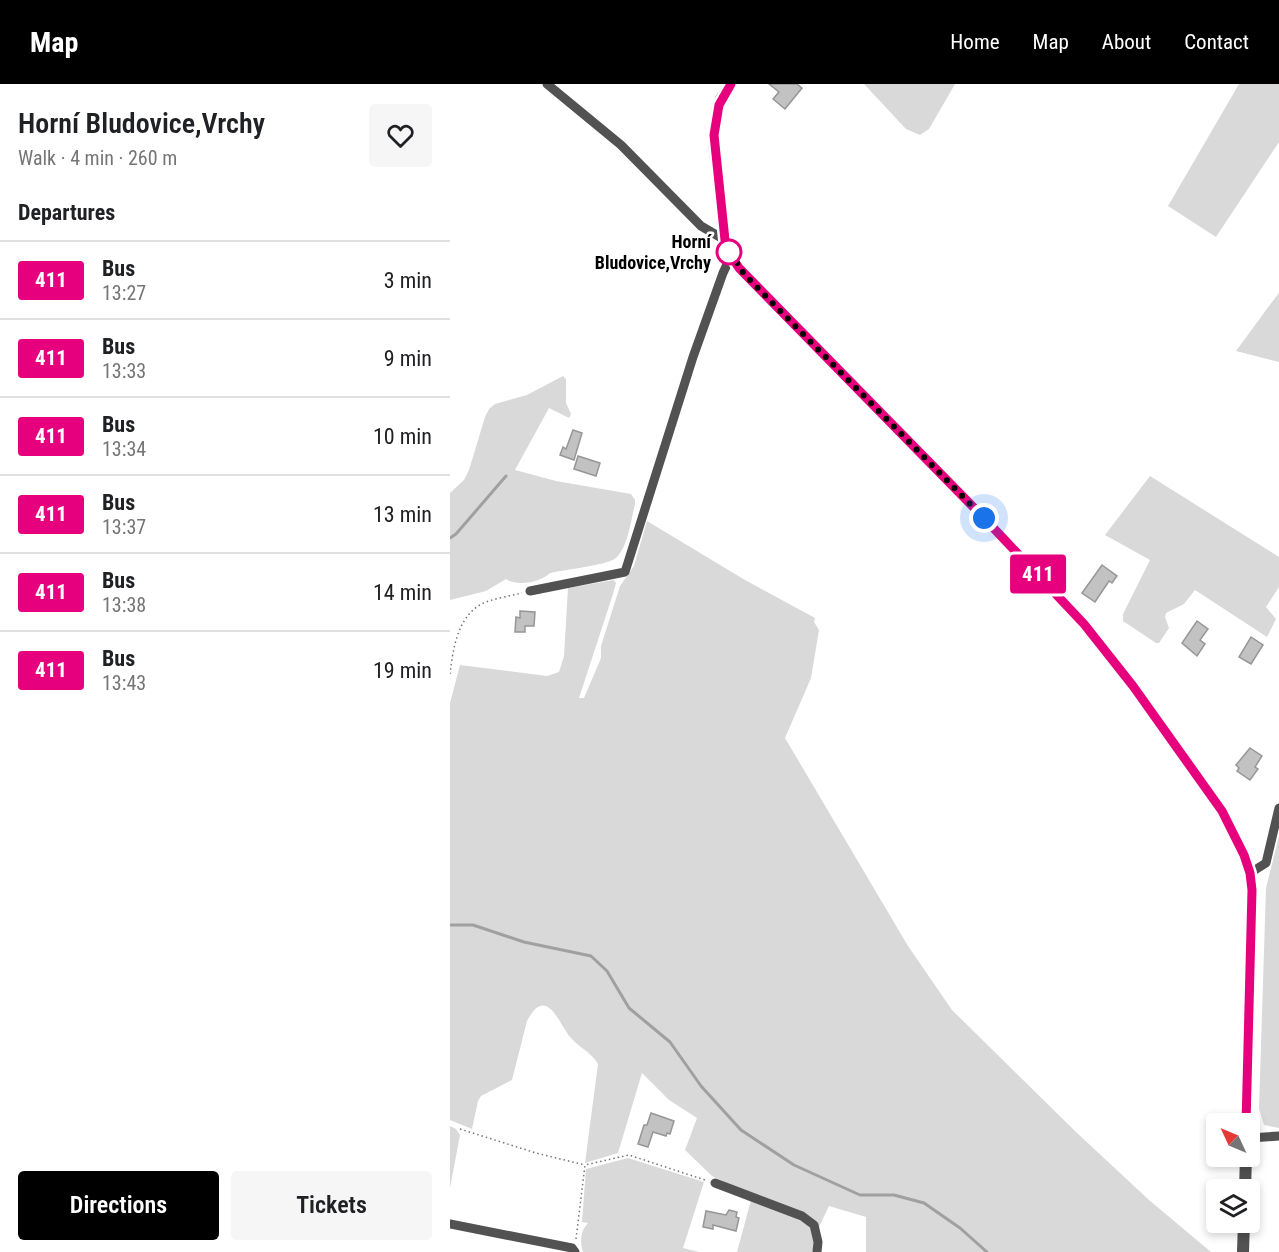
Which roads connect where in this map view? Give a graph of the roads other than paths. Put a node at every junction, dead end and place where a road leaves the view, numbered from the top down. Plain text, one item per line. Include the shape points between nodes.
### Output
1 (547, 84) edge
2 (731, 84) edge
3 (725, 240) junction
4 (731, 256) junction
5 (530, 591) road end
6 (1279, 808) edge
7 (1250, 873) junction
8 (1246, 1113) edge
9 (1279, 1136) edge
10 (1260, 1137) edge
11 (715, 1183) road end
12 (450, 1224) edge
13 (1244, 1233) edge
14 (574, 1250) edge
15 (817, 1252) edge
16 (1243, 1252) edge

1 - 3 street via 615,140 704,229
2 - 3 street via 719,105 714,135
3 - 4 street
4 - 5 street via 693,357 625,572
4 - 7 street via 744,274 1084,624 1222,811
6 - 7 street via 1266,863
7 - 8 street
9 - 10 street
11 - 15 street via 802,1216 814,1225
12 - 14 street
13 - 16 street

